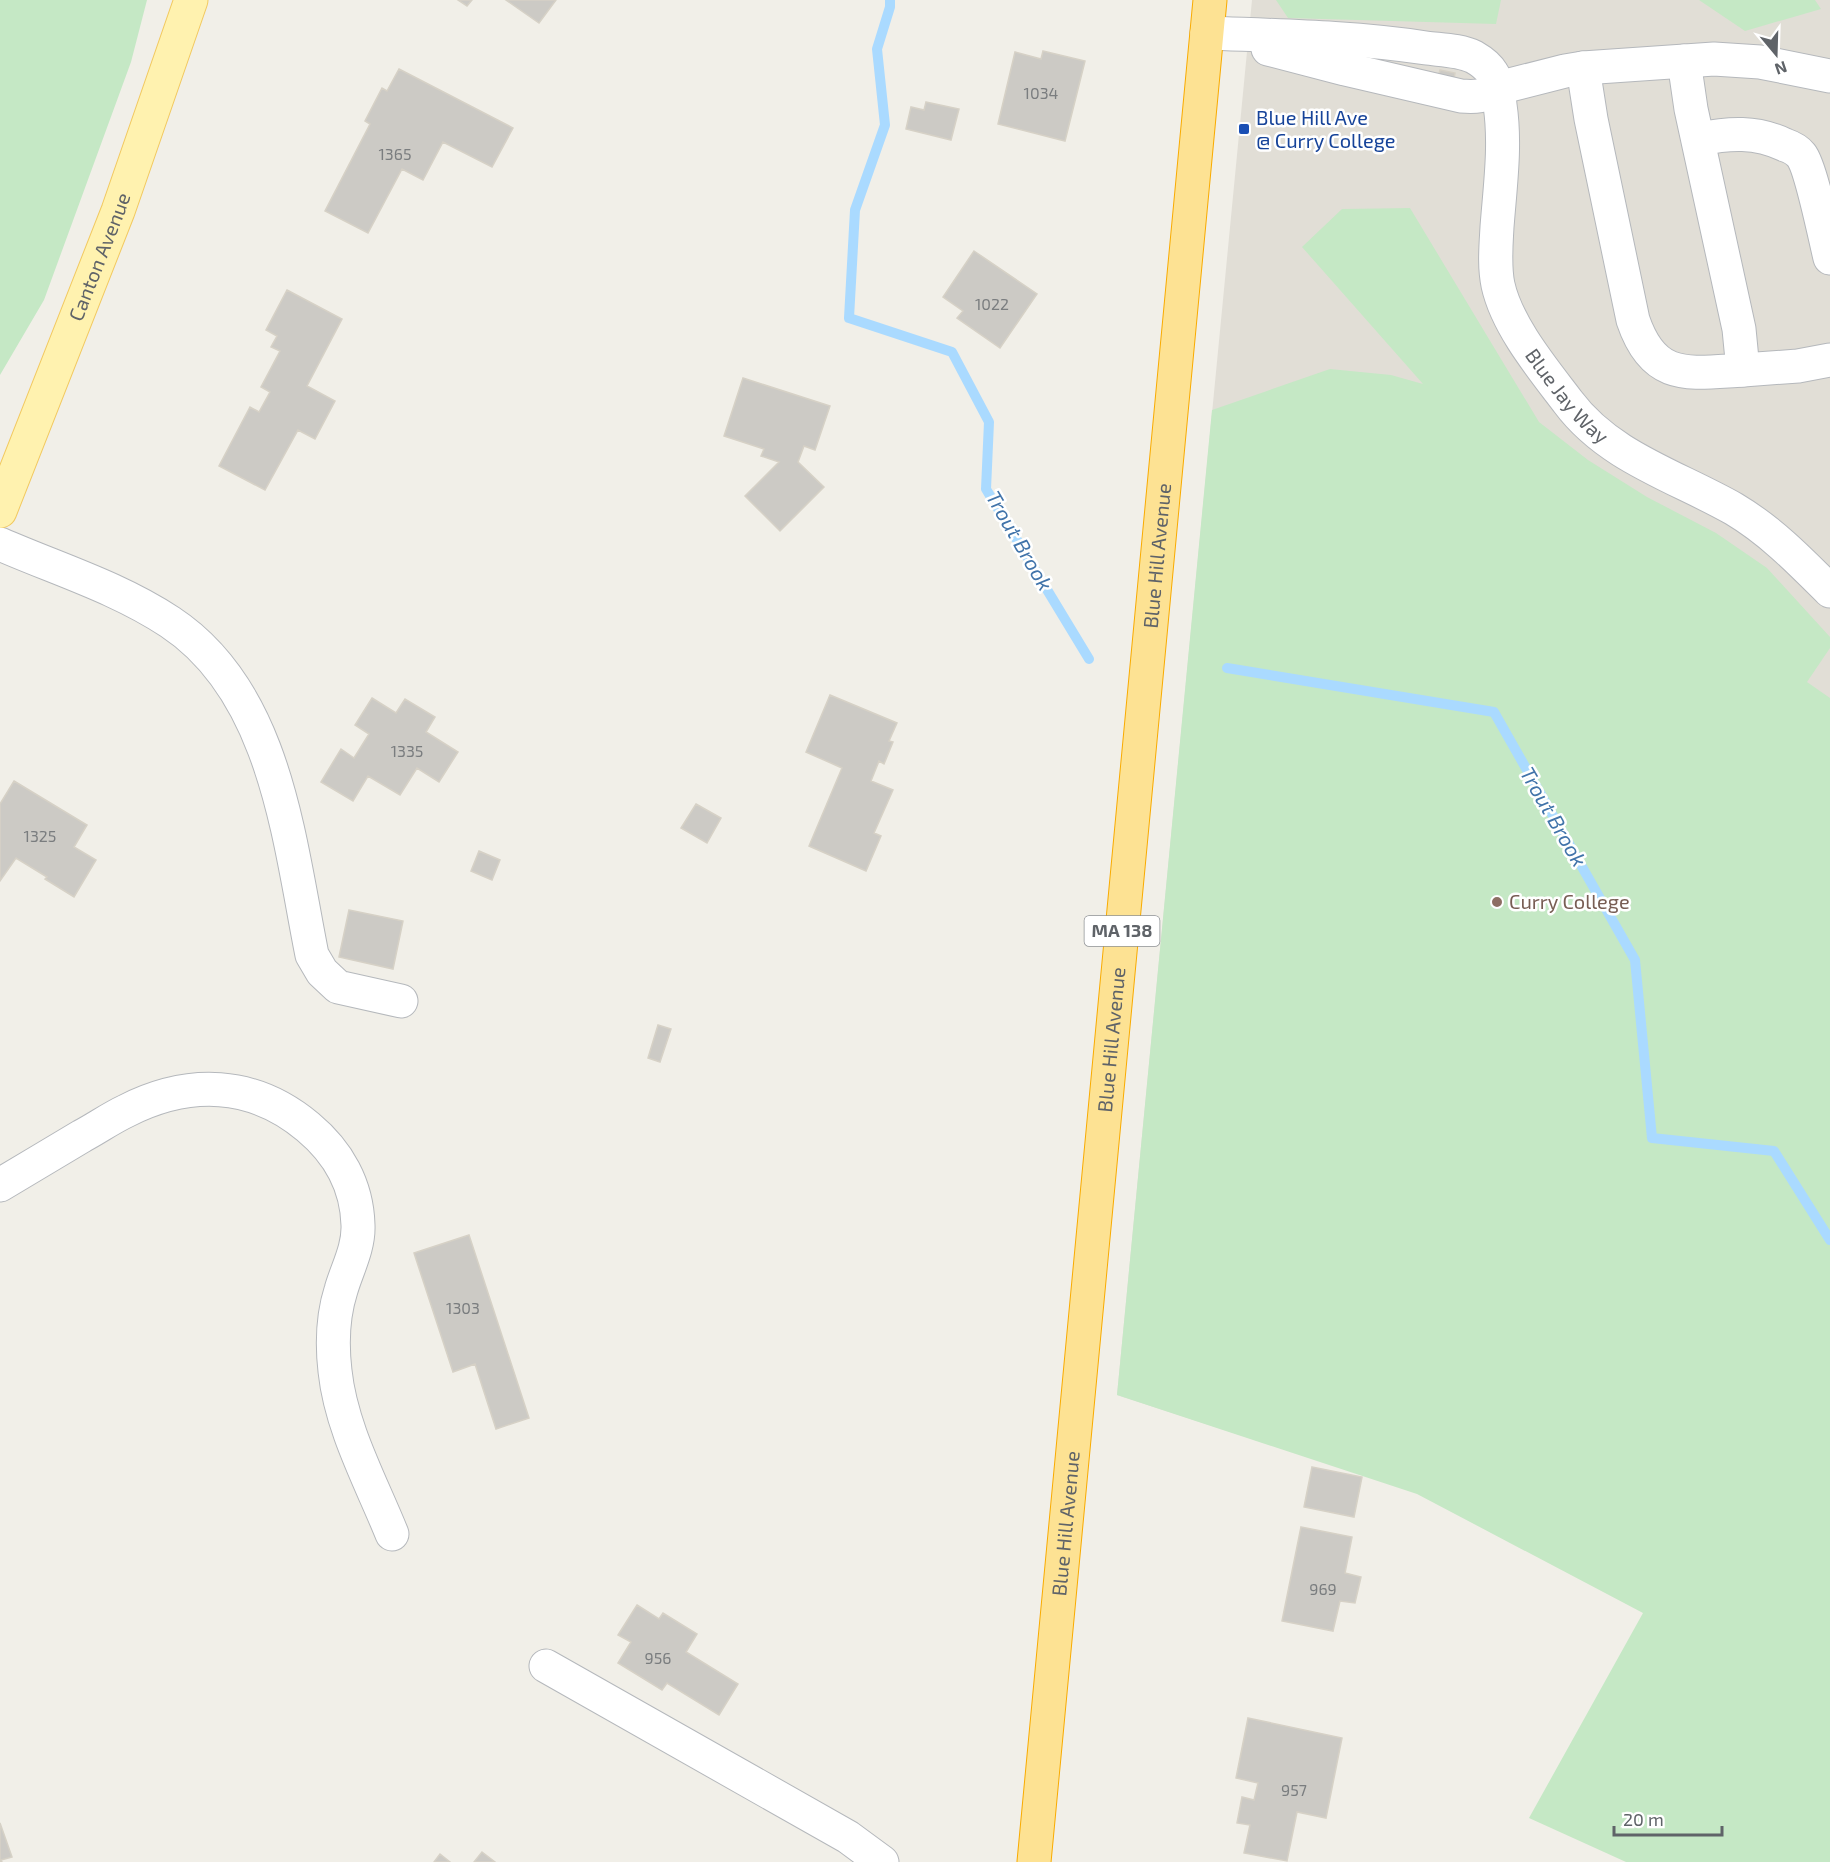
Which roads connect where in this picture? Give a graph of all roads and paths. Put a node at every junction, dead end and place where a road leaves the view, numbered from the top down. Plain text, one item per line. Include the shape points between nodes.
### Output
1 (191, 0) edge
2 (1210, 0) edge
3 (1207, 33) junction
4 (1684, 61) junction
5 (1583, 68) junction
6 (1830, 76) edge
7 (1498, 88) junction
8 (1699, 139) junction
9 (1830, 258) edge
10 (1830, 360) edge
11 (1743, 370) junction
12 (0, 511) edge
13 (0, 544) edge
14 (1830, 591) edge
15 (401, 1002) dead end
16 (0, 1185) edge
17 (392, 1534) dead end
18 (546, 1666) dead end
19 (882, 1862) edge
20 (1034, 1862) edge

1 - 12 main road, Canton Avenue via 118,211
2 - 3 highway, Blue Hill Avenue / MA 138
3 - 7 lane via 1354,39 1458,53 1487,66
3 - 20 highway, Blue Hill Avenue / MA 138
4 - 5 lane
4 - 6 lane via 1737,59
4 - 8 lane
5 - 7 lane
5 - 11 lane via 1633,321 1642,344 1649,354 1670,368 1698,373
7 - 14 lane, Blue Jay Way via 1503,135 1496,271 1502,299 1524,339 1575,412 1597,433 1658,472 1750,519
8 - 9 lane via 1734,133 1762,136 1801,155
8 - 11 lane via 1739,329
10 - 11 lane
13 - 15 lane via 113,591 169,622 204,648 227,676 264,747 277,786 312,955 338,987
16 - 17 lane via 125,1111 188,1090 211,1088 259,1097 316,1133 342,1165 351,1184 358,1226 357,1245 340,1293 333,1344 338,1394 347,1426
18 - 19 lane via 848,1837

